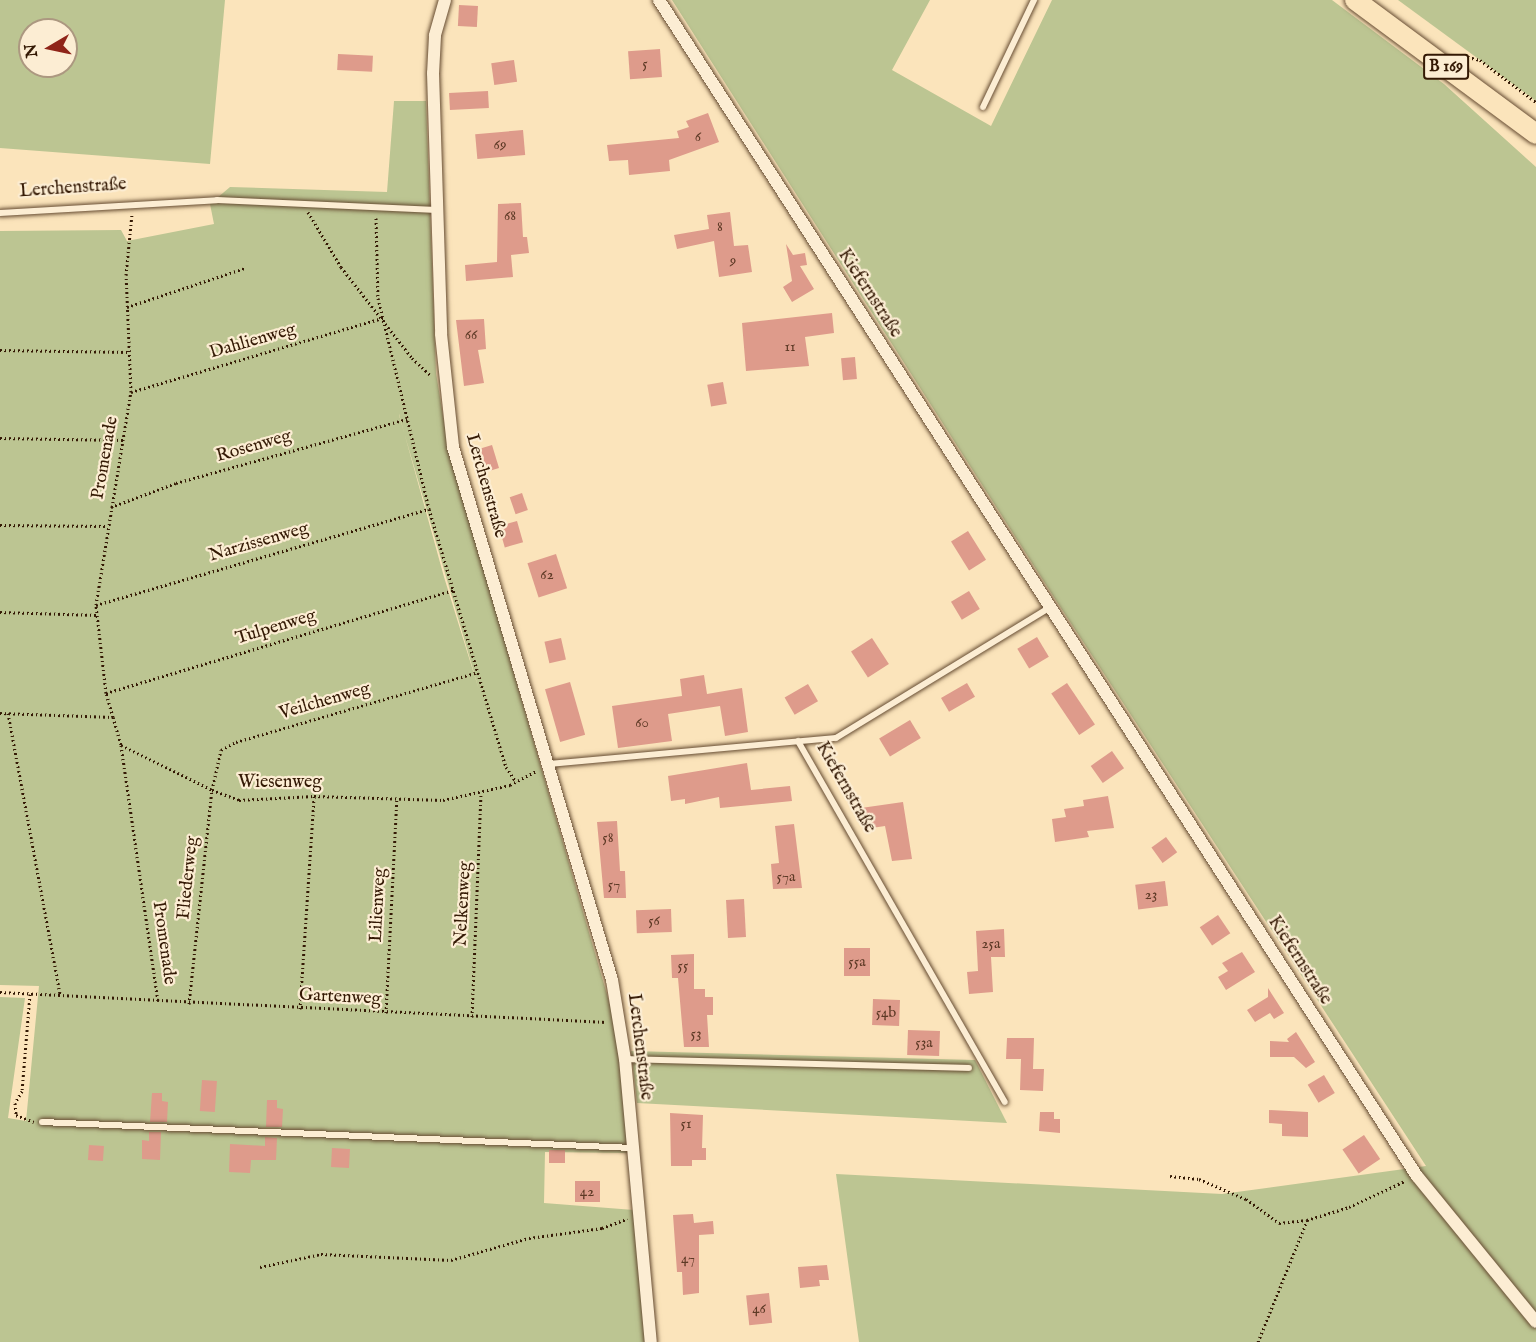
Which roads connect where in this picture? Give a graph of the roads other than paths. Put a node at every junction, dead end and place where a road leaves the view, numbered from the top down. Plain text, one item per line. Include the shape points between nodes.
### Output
1 (445, 0) edge
2 (659, 0) edge
3 (1034, 0) edge
4 (1355, 0) edge
5 (983, 106) dead end
6 (1536, 134) edge
7 (437, 210) junction
8 (0, 213) edge
9 (1049, 608) junction
10 (798, 741) junction
11 (549, 764) junction
12 (625, 1059) junction
13 (969, 1068) dead end
14 (1005, 1102) dead end
15 (42, 1122) road end
16 (632, 1148) junction
17 (1536, 1322) edge
18 (651, 1342) edge

1 - 7 street, Lerchenstraße via 435,36 433,73
2 - 9 street, Kiefernstraße
3 - 5 lane
4 - 6 main road, B 169
7 - 8 lane, Lerchenstraße via 217,200
7 - 11 street, Lerchenstraße via 446,390 453,447
9 - 10 lane, Kiefernstraße via 836,738
9 - 17 street, Kiefernstraße via 1417,1176
10 - 11 lane
10 - 14 lane, Kiefernstraße
11 - 12 street, Lerchenstraße via 612,980
12 - 13 lane
12 - 16 street, Lerchenstraße
15 - 16 lane
16 - 18 street, Lerchenstraße

